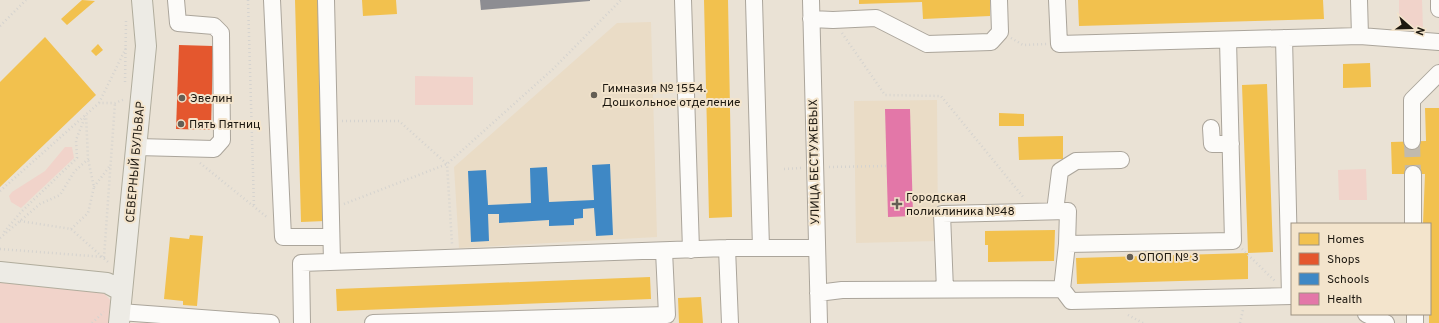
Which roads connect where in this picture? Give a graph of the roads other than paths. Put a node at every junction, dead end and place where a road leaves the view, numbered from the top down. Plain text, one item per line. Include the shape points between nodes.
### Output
1 (142, 0) edge
2 (176, 0) edge
3 (272, 0) edge
4 (326, 0) edge
5 (683, 0) edge
6 (754, 0) edge
7 (811, 0) edge
8 (1000, 0) edge
9 (1057, 0) edge
10 (1359, 0) edge
11 (1439, 0) edge
12 (1439, 9) edge
13 (812, 19) junction
14 (1360, 36) junction
15 (1284, 38) junction
16 (1228, 40) junction
17 (1439, 42) edge
18 (1439, 73) edge
19 (1211, 128) dead end
20 (1412, 141) tunnel mouth
21 (1231, 144) junction
22 (137, 147) junction
23 (1120, 160) dead end
24 (1413, 174) tunnel mouth
25 (1055, 212) junction
26 (1413, 223) edge
27 (331, 237) junction
28 (1067, 244) junction
29 (727, 248) junction
30 (761, 248) junction
31 (817, 248) junction
32 (691, 250) junction
33 (664, 251) junction
34 (332, 262) junction
35 (0, 272) edge
36 (1062, 289) junction
37 (945, 290) junction
38 (122, 291) junction
39 (818, 293) junction
40 (1291, 296) edge
41 (115, 315) edge
42 (1368, 315) edge
43 (667, 319) edge
44 (271, 323) edge
45 (302, 323) edge
46 (374, 323) edge
47 (730, 323) edge
48 (819, 323) edge
49 (1386, 323) edge

1 - 22 main road, СЕВЕРНЫЙ БУЛЬВАР via 146,46
2 - 22 street via 178,23 214,26 221,33 222,140 214,149
3 - 27 street via 283,237
4 - 27 street
5 - 32 street
6 - 30 street
7 - 13 street, УЛИЦА БЕСТУЖЕВЫХ
8 - 13 street via 1000,32 991,42 927,44 876,18
9 - 16 street via 1059,44
10 - 14 street
11 - 12 street
13 - 31 street, УЛИЦА БЕСТУЖЕВЫХ
14 - 15 street
14 - 17 street
15 - 16 street
15 - 40 street
16 - 21 street
18 - 20 street via 1412,100
19 - 21 street via 1212,144
21 - 28 street via 1233,241
22 - 38 main road, СЕВЕРНЫЙ БУЛЬВАР
23 - 25 street via 1076,161 1060,171
24 - 26 street
25 - 28 street via 1068,211
25 - 37 street via 942,214
27 - 34 street
28 - 36 street
29 - 30 street
29 - 32 street
29 - 47 street
30 - 31 street
31 - 39 street, УЛИЦА БЕСТУЖЕВЫХ
32 - 33 street
33 - 34 street
33 - 43 street
34 - 45 street via 301,263
35 - 38 main road via 107,284
36 - 37 street
36 - 40 street via 1071,301
37 - 39 street via 842,290
38 - 41 main road, СЕВЕРНЫЙ БУЛЬВАР
39 - 48 street, УЛИЦА БЕСТУЖЕВЫХ
41 - 44 street
42 - 49 street
43 - 46 street

